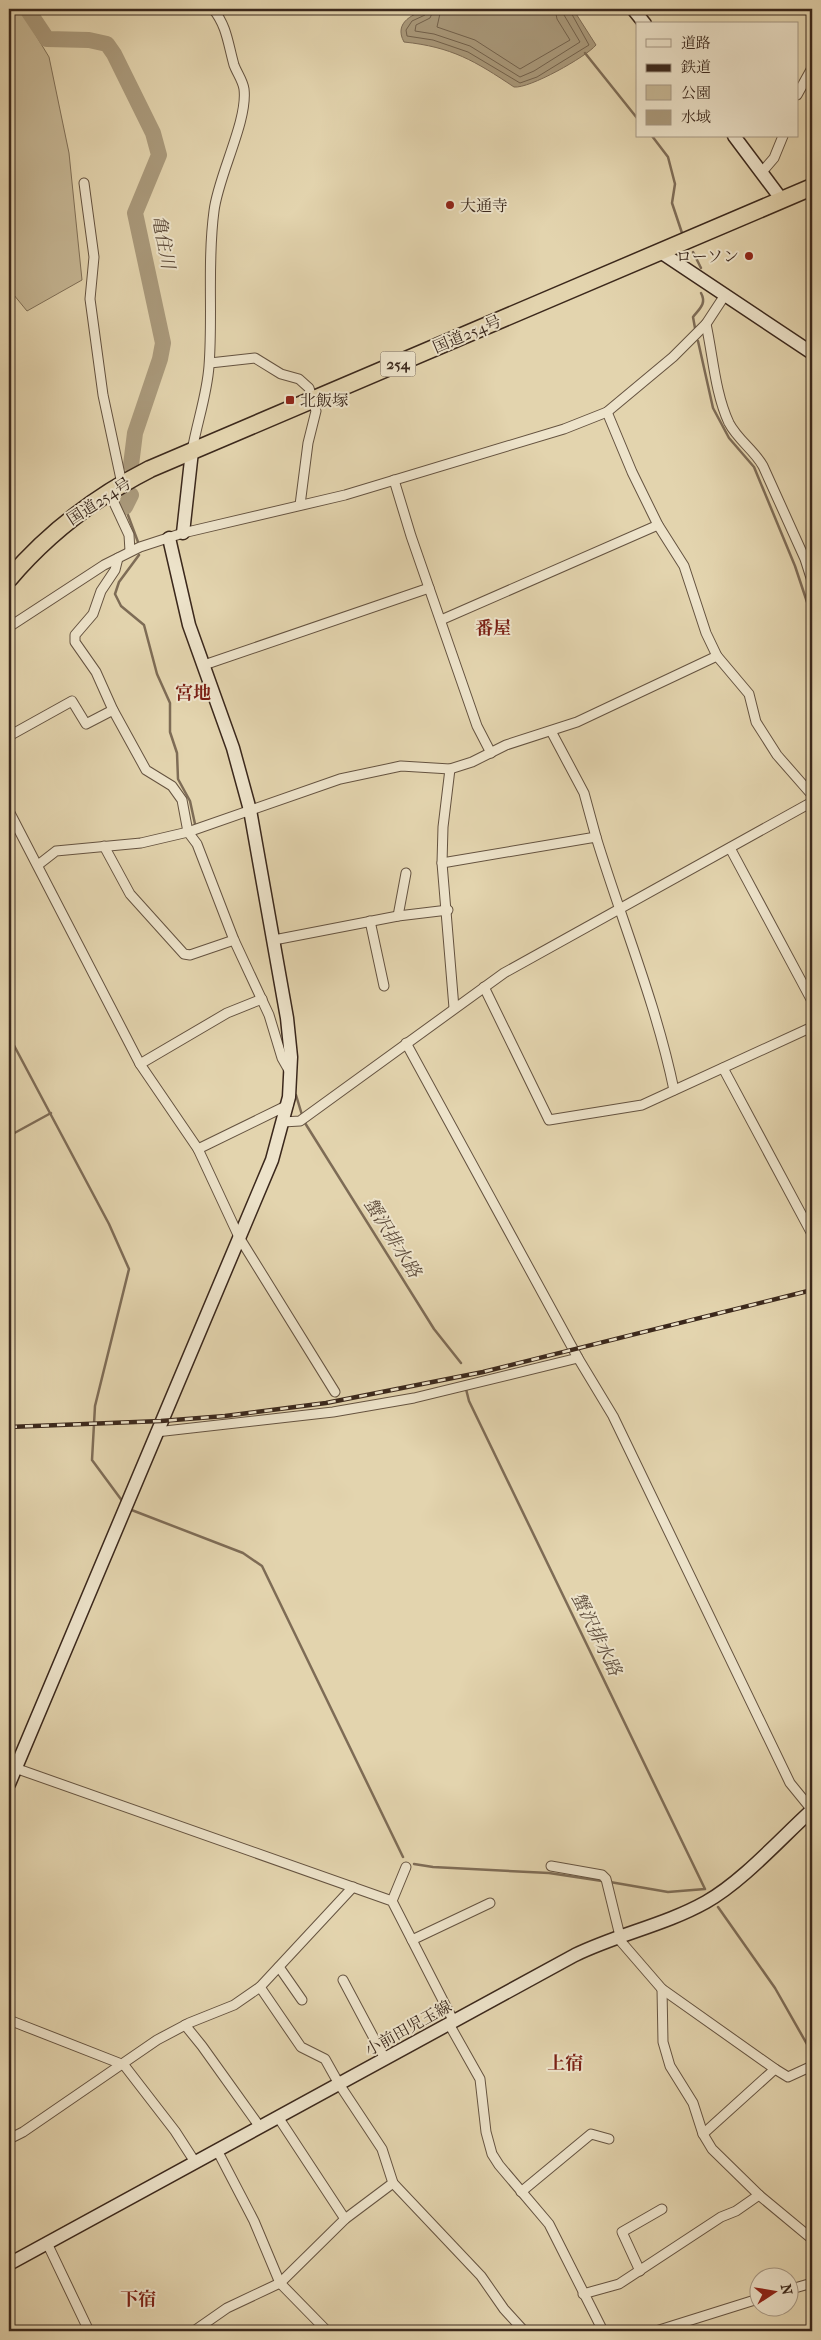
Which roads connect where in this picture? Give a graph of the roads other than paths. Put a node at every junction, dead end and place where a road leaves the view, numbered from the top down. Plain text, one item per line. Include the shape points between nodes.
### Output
1 (213, 9) edge
2 (633, 9) edge
3 (643, 22) edge
4 (812, 68) edge
5 (798, 93) edge
6 (736, 138) edge
7 (782, 138) edge
8 (762, 172) junction
9 (84, 183) dead end
10 (812, 187) edge
11 (782, 200) junction
12 (658, 251) junction
13 (725, 295) junction
14 (706, 324) junction
15 (812, 353) edge
16 (210, 363) junction
17 (314, 400) junction
18 (607, 412) junction
19 (192, 451) junction
20 (394, 480) junction
21 (115, 488) junction
22 (300, 505) junction
23 (658, 525) junction
24 (183, 533) junction
25 (169, 538) junction
26 (130, 551) junction
27 (118, 558) junction
28 (9, 579) edge
29 (812, 581) edge
30 (429, 588) junction
31 (441, 620) junction
32 (9, 627) edge
33 (717, 656) junction
34 (204, 665) junction
35 (113, 710) junction
36 (551, 730) junction
37 (9, 736) edge
38 (491, 753) junction
39 (450, 768) junction
40 (812, 795) edge
41 (812, 802) edge
42 (250, 810) junction
43 (9, 811) edge
44 (188, 832) junction
45 (596, 837) junction
46 (104, 846) junction
47 (730, 848) junction
48 (442, 863) junction
49 (38, 865) junction
50 (406, 872) dead end
51 (448, 910) junction
52 (619, 910) junction
53 (398, 916) junction
54 (370, 922) junction
55 (234, 940) junction
56 (274, 940) junction
57 (384, 986) dead end
58 (484, 987) junction
59 (262, 999) junction
60 (812, 1001) edge
61 (454, 1008) junction
62 (812, 1027) edge
63 (406, 1043) junction
64 (140, 1064) junction
65 (723, 1068) junction
66 (291, 1075) junction
67 (674, 1090) junction
68 (288, 1105) junction
69 (283, 1122) junction
70 (198, 1150) junction
71 (812, 1234) edge
72 (239, 1237) junction
73 (578, 1358) junction
74 (335, 1392) dead end
75 (156, 1432) junction
76 (12, 1765) edge
77 (9, 1784) edge
78 (812, 1810) edge
79 (551, 1866) dead end
80 (406, 1867) dead end
81 (353, 1887) junction
82 (392, 1901) junction
83 (490, 1903) dead end
84 (618, 1936) junction
85 (412, 1940) junction
86 (279, 1967) junction
87 (343, 1980) dead end
88 (260, 1987) junction
89 (662, 1989) junction
90 (302, 2000) dead end
91 (9, 2020) edge
92 (452, 2023) junction
93 (185, 2026) junction
94 (385, 2059) junction
95 (124, 2065) junction
96 (812, 2066) edge
97 (774, 2069) junction
98 (339, 2084) junction
99 (278, 2117) junction
100 (260, 2127) junction
101 (703, 2134) junction
102 (9, 2139) edge
103 (609, 2139) dead end
104 (217, 2150) junction
105 (195, 2162) junction
106 (393, 2183) junction
107 (521, 2192) junction
108 (759, 2195) junction
109 (662, 2209) dead end
110 (345, 2219) junction
111 (812, 2239) edge
112 (47, 2243) junction
113 (9, 2264) edge
114 (640, 2271) junction
115 (280, 2283) junction
116 (812, 2283) edge
117 (798, 2287) edge
118 (583, 2294) junction
119 (748, 2302) edge
120 (89, 2331) edge
121 (194, 2331) edge
122 (327, 2331) edge
123 (524, 2331) edge
124 (603, 2331) edge
125 (656, 2331) edge

1 - 16 street via 227,32 244,89 242,108 214,208 209,266
2 - 3 street
4 - 5 street
6 - 8 street
7 - 8 street via 774,158
8 - 11 street
9 - 21 street via 94,257 90,299
10 - 11 highway, 国道254号 / 254
11 - 12 highway, 国道254号 / 254
12 - 13 street
12 - 17 highway, 国道254号 / 254
13 - 14 street
13 - 15 street
14 - 18 street via 673,357
14 - 29 street via 722,406 730,424 763,466
16 - 17 street via 255,358 281,374 305,383
16 - 19 street via 208,386
17 - 19 highway, 国道254号 / 254
17 - 22 street via 316,411
18 - 20 street via 564,429
18 - 23 street
19 - 21 highway, 国道254号 / 254
19 - 24 street
20 - 22 street
20 - 30 street
21 - 26 street via 129,535
21 - 28 highway, 国道254号 / 254 via 65,523 25,559
22 - 24 street
23 - 31 street
23 - 33 street via 684,566
24 - 25 street
25 - 26 street
25 - 34 street via 189,625
26 - 27 street
27 - 32 street
27 - 35 street via 93,614 76,634 75,642 96,672
30 - 31 street
30 - 34 street
31 - 38 street via 478,726
33 - 36 street via 577,722
33 - 40 street via 749,694 756,722 777,756
34 - 42 street via 233,748
35 - 37 street via 86,724 72,701
35 - 44 street via 146,770 172,786 182,800
36 - 38 street
36 - 45 street via 584,793
38 - 39 street
39 - 42 street via 401,766 340,779
39 - 48 street
41 - 47 street
42 - 44 street
42 - 56 street
43 - 49 street
44 - 46 street via 141,843
44 - 55 street via 197,844
45 - 48 street
45 - 52 street
46 - 49 street via 56,850
46 - 55 street via 130,894 184,954 190,955
47 - 52 street
47 - 60 street
48 - 51 street
49 - 64 street
50 - 53 street
51 - 53 street
51 - 61 street
52 - 58 street
52 - 67 street via 636,953
53 - 54 street
54 - 56 street
54 - 57 street
55 - 59 street
56 - 66 street via 290,1039
58 - 61 street
58 - 67 street via 549,1120 642,1105
59 - 64 street via 227,1013
59 - 66 street
61 - 63 street
62 - 65 street
63 - 69 street via 300,1121
63 - 73 street
64 - 70 street
65 - 67 street
65 - 71 street
66 - 68 street
68 - 69 street
68 - 70 street
69 - 72 street via 272,1160
70 - 72 street
72 - 74 street
72 - 75 street
73 - 75 street via 405,1400 333,1412
73 - 78 street via 613,1416 790,1783
75 - 76 street
76 - 77 street
76 - 81 street
78 - 84 street, 小前田児玉線 via 727,1887 707,1901 667,1920
79 - 84 street via 602,1875 606,1880
80 - 82 street
81 - 82 street
81 - 86 street
82 - 85 street
83 - 85 street
84 - 89 street
84 - 92 street, 小前田児玉線 via 575,1955
85 - 92 street
86 - 88 street
86 - 90 street
87 - 94 street
88 - 93 street via 234,2005
88 - 98 street via 301,2047 326,2059
89 - 97 street
89 - 101 street via 666,2053 670,2066 693,2103
91 - 95 street
92 - 94 street, 小前田児玉線
92 - 107 street via 480,2079 492,2154
93 - 95 street via 157,2040
93 - 100 street
94 - 98 street, 小前田児玉線
95 - 102 street
95 - 105 street
96 - 97 street via 788,2077
97 - 101 street
98 - 99 street, 小前田児玉線
98 - 106 street via 382,2150
99 - 100 street, 小前田児玉線
99 - 110 street
100 - 104 street, 小前田児玉線
101 - 108 street via 712,2149
103 - 107 street via 591,2134
104 - 105 street, 小前田児玉線
104 - 115 street via 254,2221
105 - 112 street, 小前田児玉線
106 - 110 street
106 - 123 street via 481,2276
107 - 118 street via 549,2224
108 - 111 street
108 - 114 street
109 - 114 street via 622,2232
110 - 115 street
112 - 113 street, 小前田児玉線
112 - 120 street
114 - 118 street via 619,2284
115 - 121 street via 227,2308
115 - 122 street
116 - 117 street
118 - 124 street
119 - 125 street

